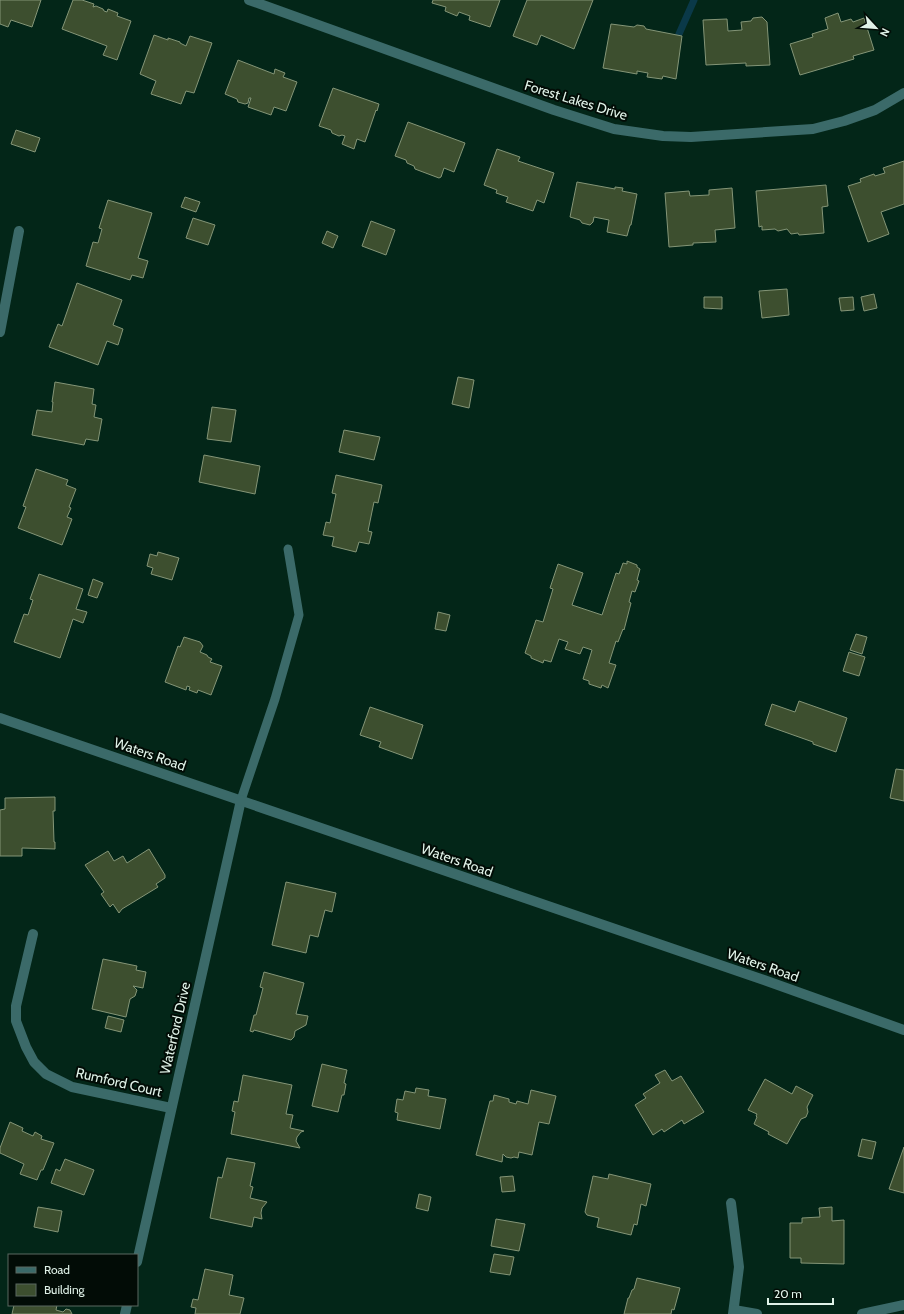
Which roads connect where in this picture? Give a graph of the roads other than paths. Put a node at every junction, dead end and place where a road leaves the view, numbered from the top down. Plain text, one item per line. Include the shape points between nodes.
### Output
1 (249, 0) edge
2 (904, 93) edge
3 (19, 231) dead end
4 (0, 332) edge
5 (288, 549) dead end
6 (0, 718) edge
7 (241, 800) junction
8 (33, 934) dead end
9 (904, 1030) edge
10 (171, 1108) junction
11 (731, 1203) dead end
12 (138, 1257) edge
13 (904, 1305) edge
14 (733, 1312) edge
15 (757, 1314) edge
16 (862, 1314) edge

1 - 2 street, Forest Lakes Drive via 554,110 614,129 662,136 813,129 875,110
3 - 4 street
5 - 7 lane via 299,615
6 - 7 street, Waters Road
7 - 9 street, Waters Road
7 - 10 street, Waterford Drive
8 - 10 street, Rumford Court via 16,1006 16,1021 34,1062 46,1074 72,1087
10 - 12 street, Waterford Drive
11 - 14 street via 739,1267
13 - 16 street
14 - 15 street

